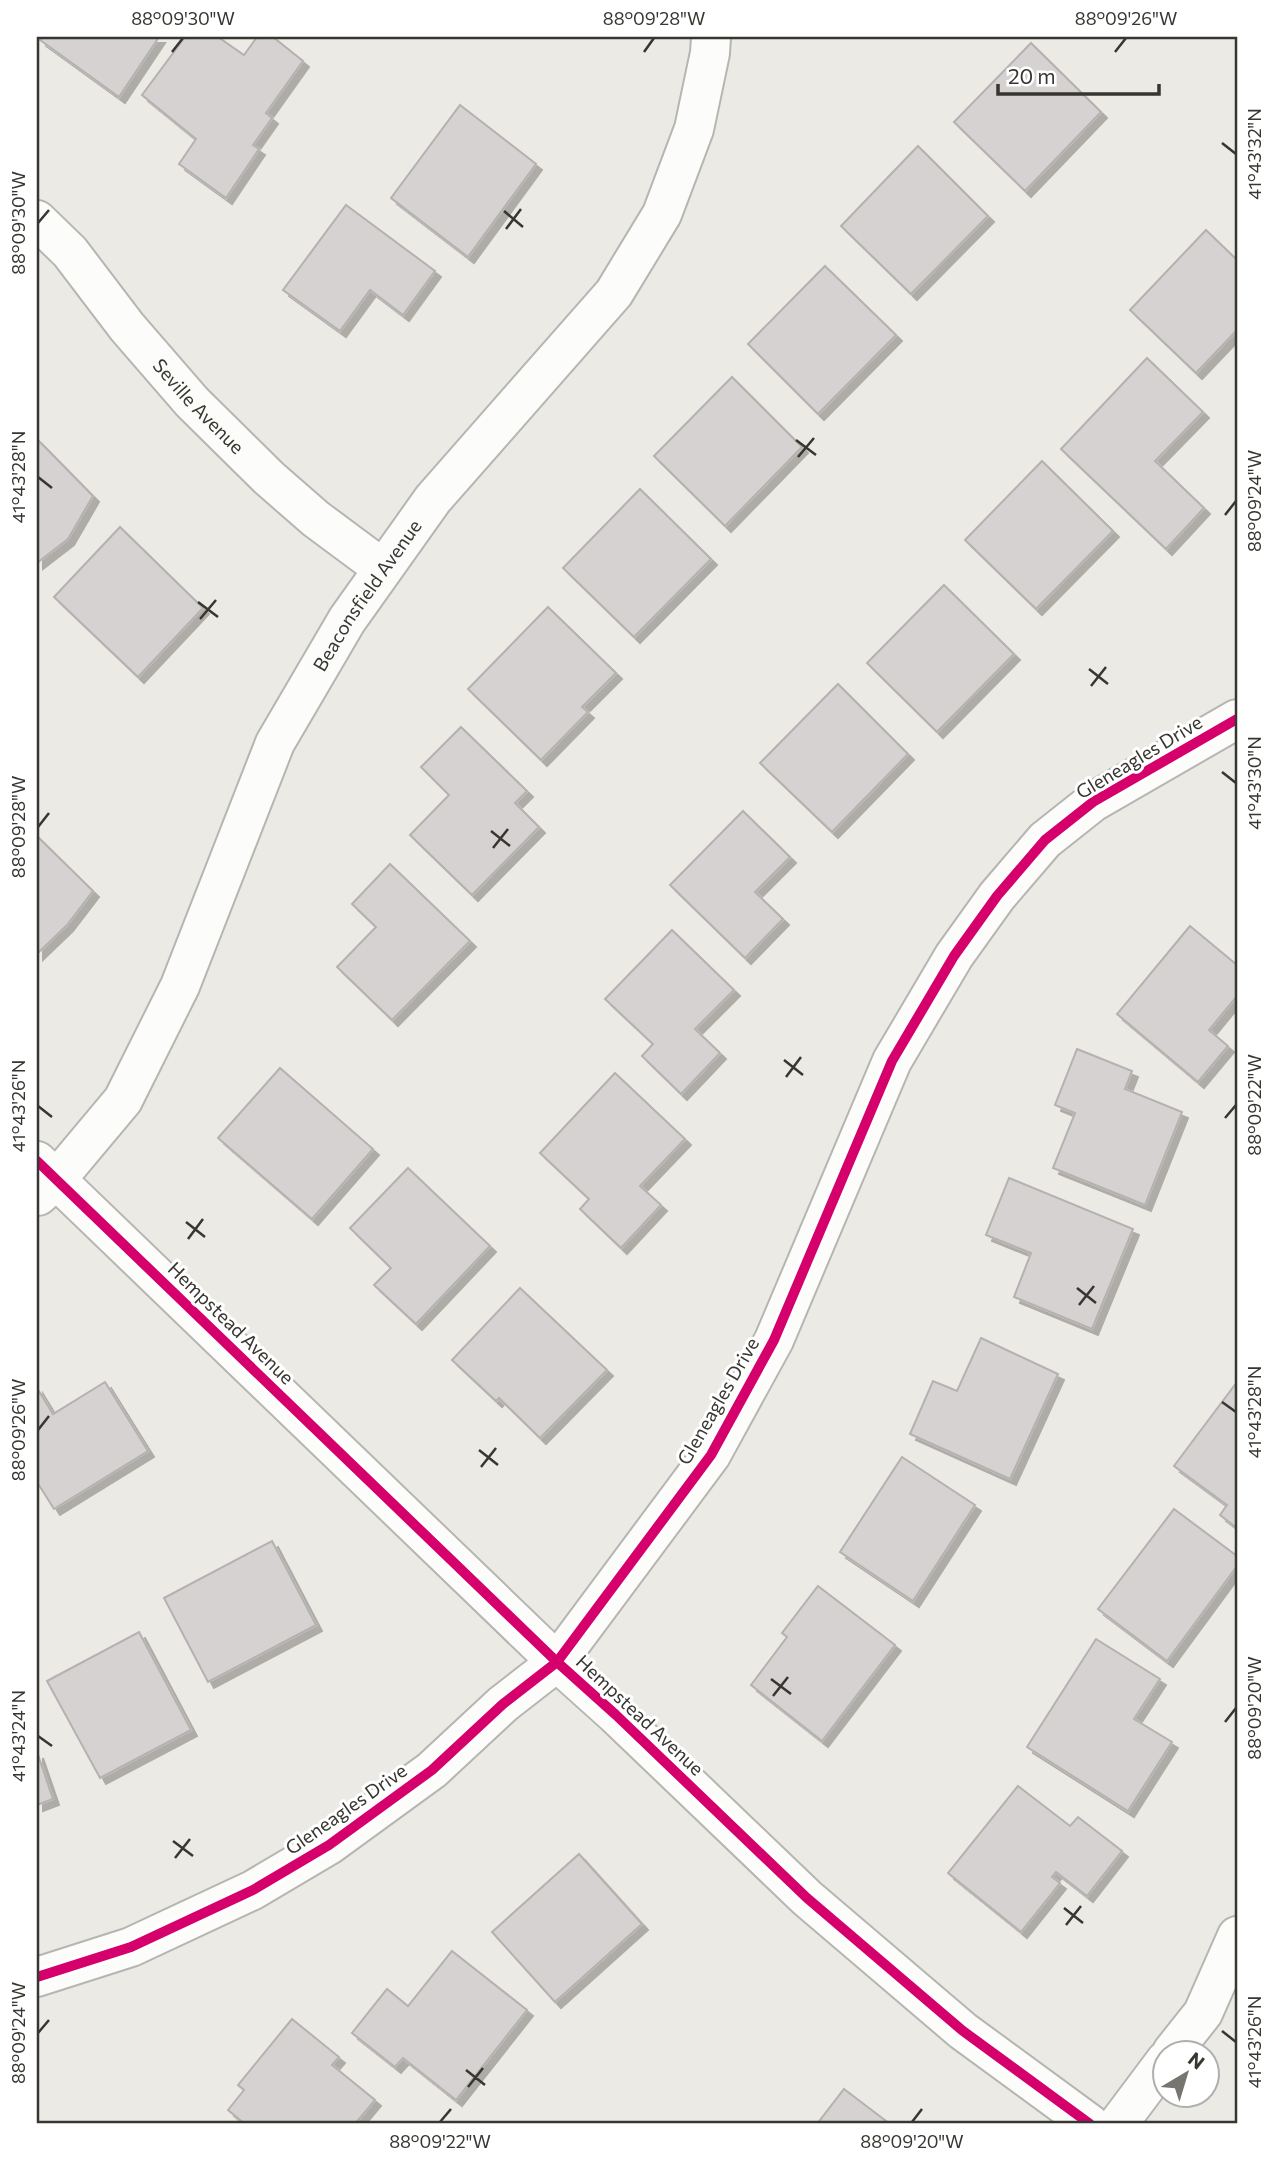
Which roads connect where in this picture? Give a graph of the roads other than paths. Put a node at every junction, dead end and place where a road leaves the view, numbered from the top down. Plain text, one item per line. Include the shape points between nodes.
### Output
1 (711, 37) edge
2 (37, 220) edge
3 (382, 568) junction
4 (1237, 719) edge
5 (43, 1179) edge
6 (557, 1662) junction
7 (1237, 1936) edge
8 (37, 1977) edge
9 (1184, 2038) edge
10 (1152, 2079) edge
11 (1090, 2124) edge
12 (1118, 2124) edge

1 - 3 street, Beaconsfield Avenue via 694,129 662,214 614,293 433,499
2 - 3 street, Seville Avenue via 70,252 192,402 269,478
3 - 5 street, Beaconsfield Avenue via 275,743 180,986 123,1100
4 - 6 street, Gleneagles Drive via 1093,802 1045,840 997,896 954,957 892,1061 774,1340 711,1455
5 - 6 street, Hempstead Avenue
6 - 8 street, Gleneagles Drive via 503,1704 432,1770 329,1845 253,1890 131,1947
6 - 11 street, Hempstead Avenue via 807,1898 964,2031
7 - 9 street via 1203,2013
10 - 12 street

